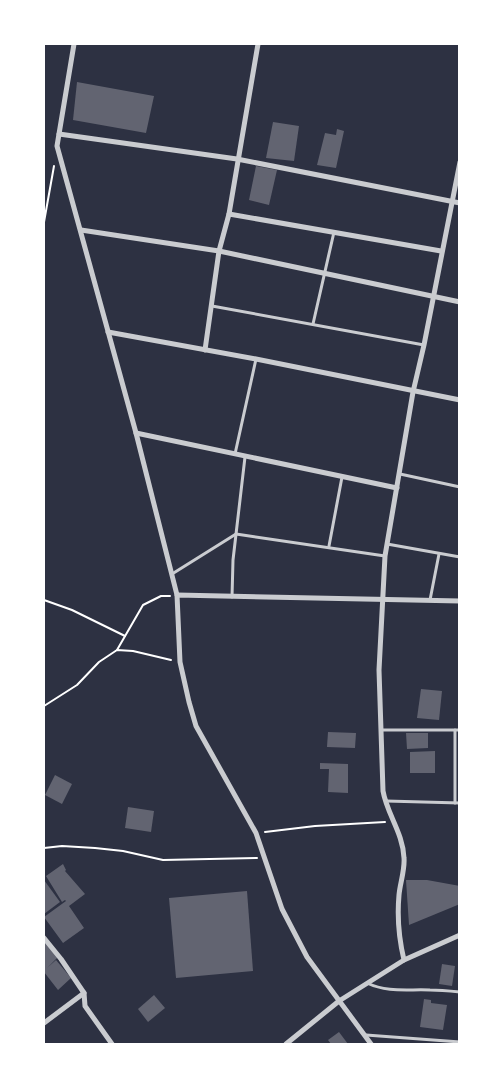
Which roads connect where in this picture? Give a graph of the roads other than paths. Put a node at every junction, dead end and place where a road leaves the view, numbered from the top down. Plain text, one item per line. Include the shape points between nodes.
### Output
1 (74, 44) edge
2 (258, 44) edge
3 (59, 134) junction
4 (237, 159) junction
5 (459, 162) edge
6 (451, 201) junction
7 (459, 202) edge
8 (229, 214) junction
9 (81, 230) junction
10 (334, 232) junction
11 (219, 251) junction
12 (441, 251) junction
13 (325, 274) junction
14 (433, 298) junction
15 (459, 302) edge
16 (212, 306) junction
17 (312, 324) junction
18 (108, 332) junction
19 (424, 345) junction
20 (205, 350) junction
21 (256, 359) junction
22 (413, 392) junction
23 (459, 400) edge
24 (136, 433) junction
25 (234, 454) junction
26 (245, 455) junction
27 (399, 474) junction
28 (342, 477) junction
29 (459, 487) edge
30 (397, 488) junction
31 (236, 534) junction
32 (387, 544) junction
33 (328, 546) junction
34 (439, 554) junction
35 (385, 556) junction
36 (459, 557) edge
37 (172, 574) junction
38 (177, 595) junction
39 (232, 597) junction
40 (382, 599) junction
41 (430, 600) junction
42 (459, 601) edge
43 (382, 730) junction
44 (457, 730) edge
45 (385, 801) junction
46 (457, 803) edge
47 (459, 935) edge
48 (44, 938) edge
49 (404, 960) junction
50 (368, 984) junction
51 (459, 992) edge
52 (84, 993) junction
53 (339, 1001) junction
54 (44, 1023) edge
55 (366, 1035) junction
56 (459, 1042) edge
57 (112, 1044) edge
58 (286, 1044) edge
59 (371, 1044) edge

1 - 3 street
2 - 4 street
3 - 4 street
3 - 9 street via 57,146
4 - 6 street
4 - 8 street
5 - 6 street
6 - 7 street
6 - 12 street
8 - 10 street
8 - 11 street
9 - 11 street
9 - 18 street
10 - 12 street
10 - 13 lane
11 - 13 street
11 - 16 street
12 - 14 street
13 - 14 street
13 - 17 lane
14 - 15 street
14 - 19 street
16 - 17 lane
16 - 20 street
17 - 19 lane
18 - 20 street
18 - 24 street
19 - 22 street
20 - 21 street
21 - 22 street
21 - 25 lane
22 - 23 street
22 - 27 street
24 - 25 street
24 - 37 street
25 - 26 street
26 - 28 street
26 - 31 lane
27 - 29 lane
27 - 30 street
28 - 30 street
28 - 33 lane
30 - 32 street
31 - 33 lane
31 - 37 lane
31 - 39 lane
32 - 34 lane
32 - 35 street
33 - 35 lane
34 - 36 lane
34 - 41 lane
35 - 40 street
37 - 38 street
38 - 39 street
38 - 53 street via 180,662 196,726 256,833 294,933
39 - 40 street
40 - 41 street
40 - 43 street
41 - 42 street
43 - 44 lane
43 - 45 street
44 - 46 lane
45 - 46 lane
45 - 49 street via 401,837 404,858 399,916
47 - 49 street
48 - 52 street
49 - 50 street
50 - 51 lane via 395,990
50 - 53 street
52 - 54 street
52 - 57 street via 85,1006
53 - 55 street
53 - 58 street
55 - 56 lane
55 - 59 street

